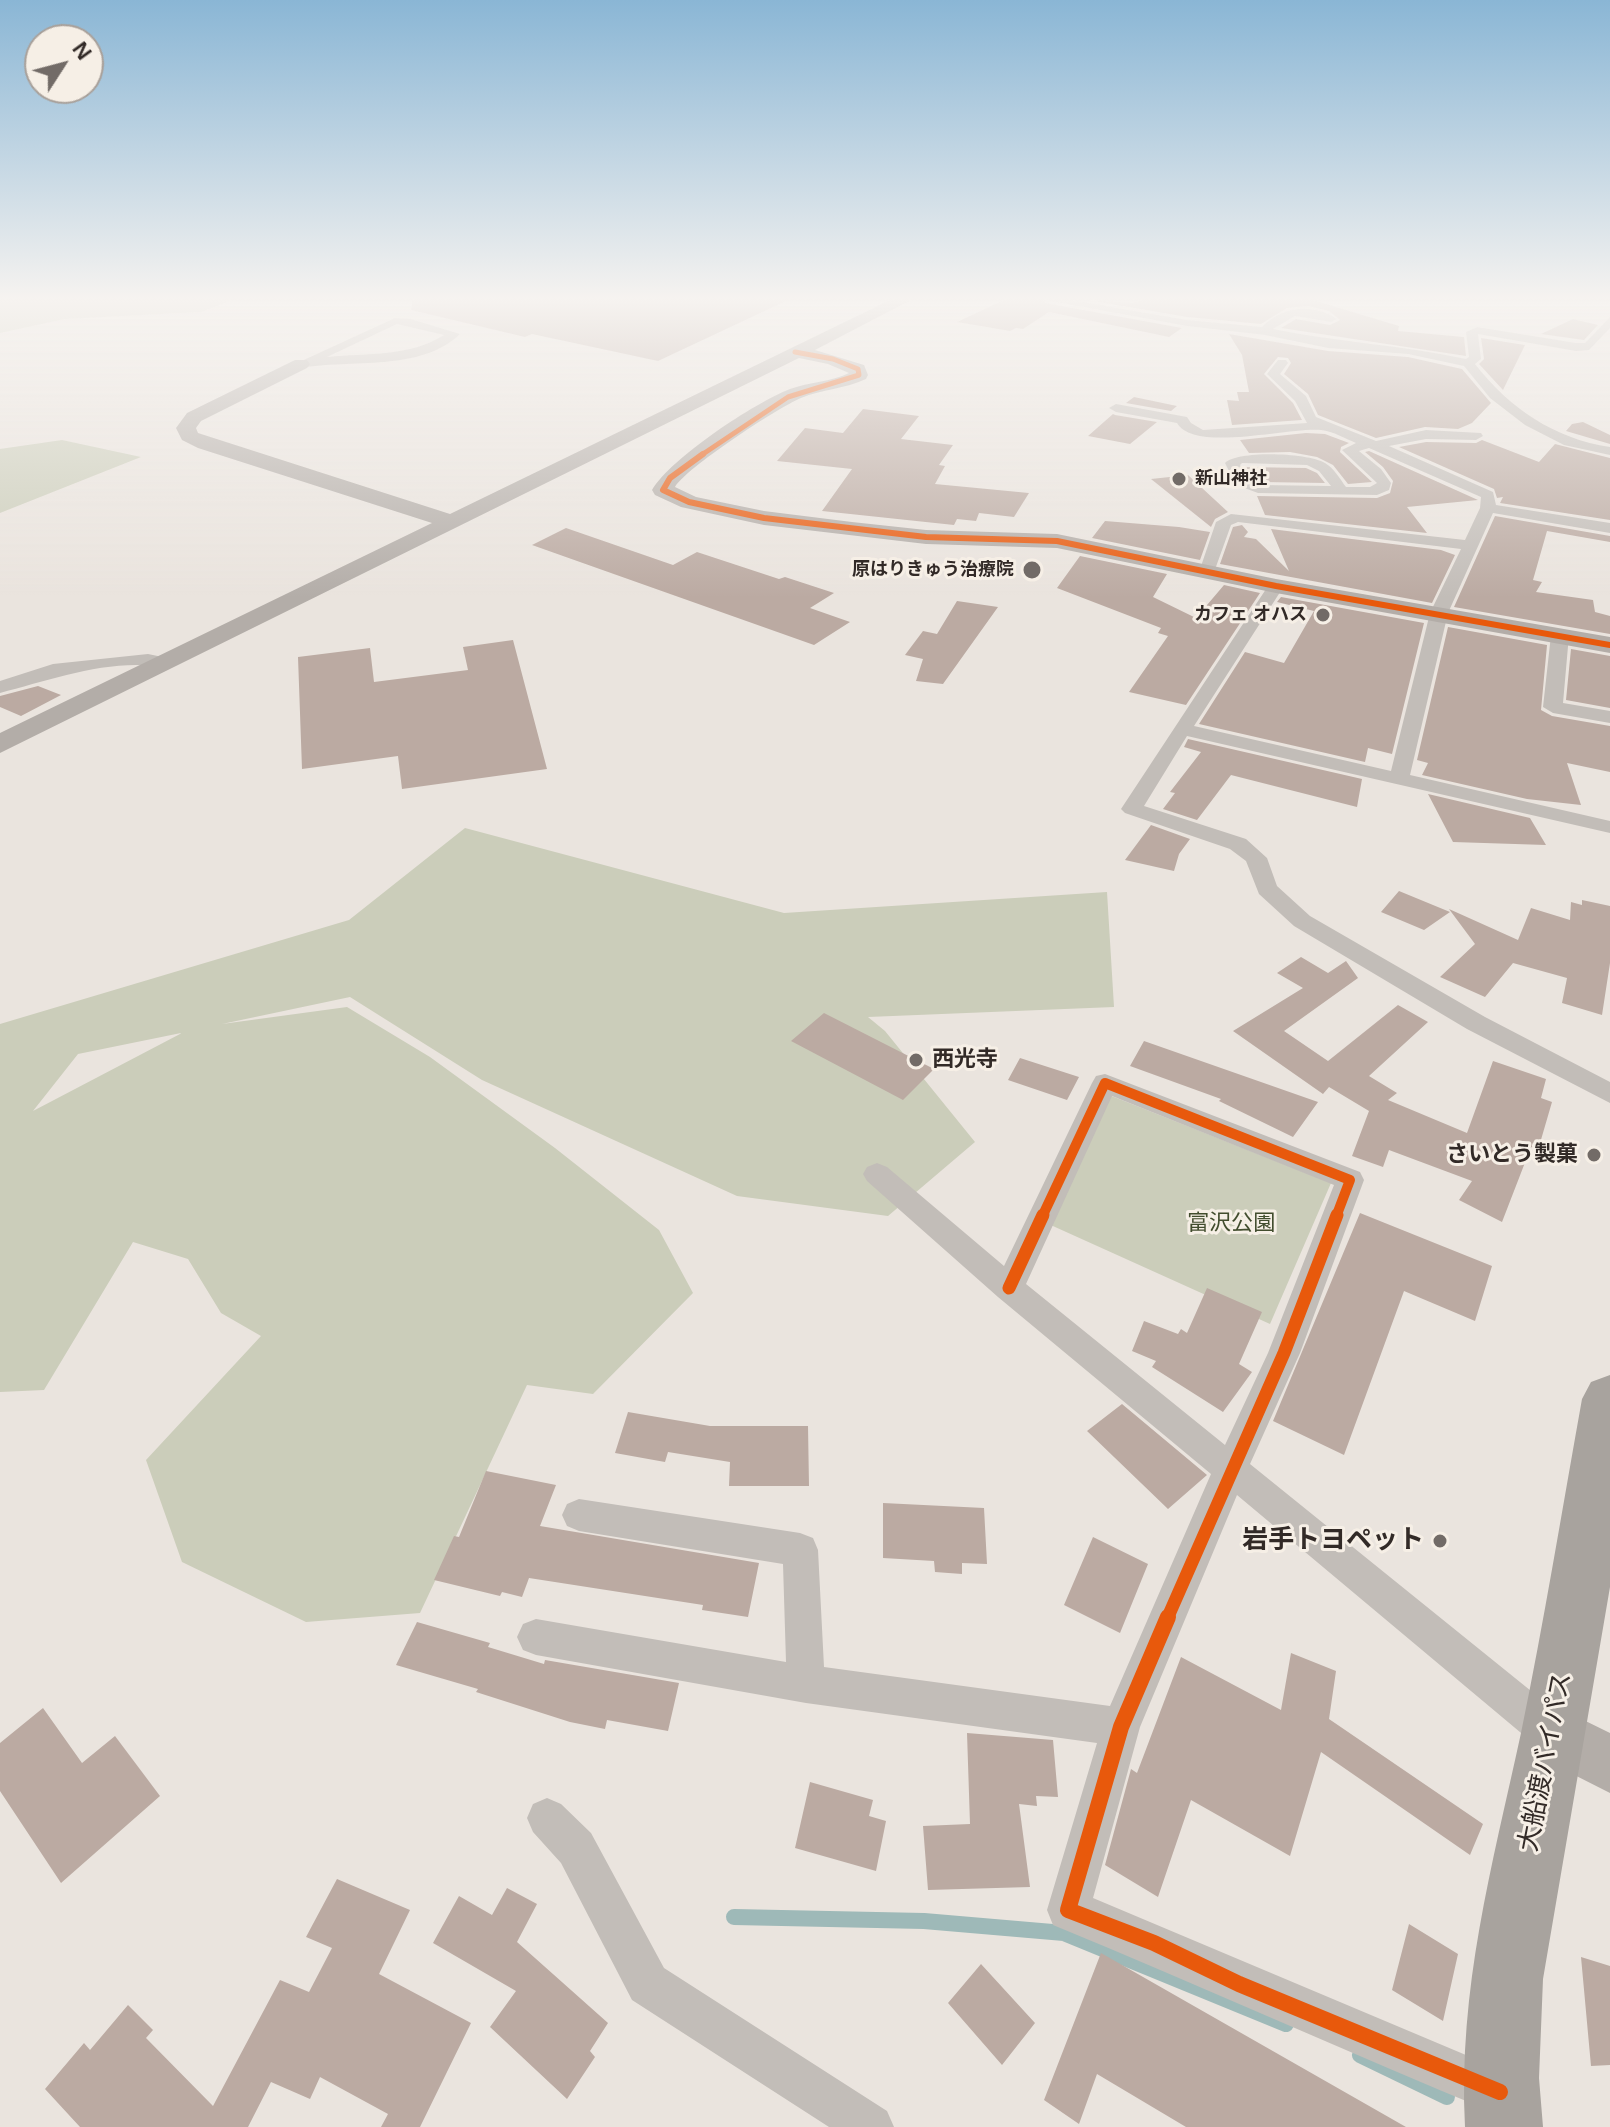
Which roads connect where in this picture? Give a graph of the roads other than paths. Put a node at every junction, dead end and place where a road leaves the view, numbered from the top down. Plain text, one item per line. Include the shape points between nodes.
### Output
1 (230, 399) edge
2 (699, 399) edge
3 (784, 399) edge
4 (1301, 399) edge
5 (1501, 399) edge
6 (1116, 408) dead end
7 (1324, 426) junction
8 (1476, 436) dead end
9 (1373, 444) junction
10 (1610, 451) edge
11 (1342, 491) junction
12 (1488, 508) junction
13 (450, 521) junction
14 (1610, 528) edge
15 (1469, 545) junction
16 (1207, 572) junction
17 (1276, 586) junction
18 (1439, 613) junction
19 (1560, 635) junction
20 (1610, 645) edge
21 (166, 663) junction
22 (0, 687) edge
23 (1610, 717) edge
24 (1182, 729) junction
25 (0, 744) edge
26 (1399, 779) junction
27 (1610, 827) edge
28 (1610, 1094) edge
29 (877, 1174) dead end
30 (1009, 1288) junction
31 (1610, 1399) edge
32 (1231, 1468) junction
33 (579, 1515) dead end
34 (536, 1637) dead end
35 (806, 1684) junction
36 (1121, 1727) junction
37 (1553, 1734) junction
38 (1610, 1764) edge
39 (547, 1818) dead end
40 (1502, 2110) edge
41 (871, 2127) edge

1 - 13 street via 194,417 186,428 189,436
2 - 13 street
3 - 16 street via 670,478 663,490 689,502 764,518 926,537 1057,541
4 - 7 street via 1310,419
5 - 10 street via 1579,445
6 - 7 street via 1182,420 1201,434
7 - 9 street
8 - 9 street via 1446,431
9 - 11 street via 1349,450 1376,472 1384,487
9 - 12 street via 1488,495
11 - 11 street via 1258,489 1241,482 1232,463 1310,461 1324,468
12 - 14 street
12 - 15 street
13 - 21 street
15 - 16 street via 1236,517 1224,522
15 - 18 street
16 - 17 street
17 - 18 street
17 - 24 street
18 - 19 street
18 - 26 street
19 - 20 street
19 - 23 street via 1553,707
21 - 22 street via 148,659 53,670
21 - 25 street
24 - 26 street
24 - 28 street via 1132,809 1250,851 1267,889 1302,921
26 - 27 street
29 - 30 street
30 - 32 street
30 - 32 street via 1105,1083 1350,1180 1284,1353
31 - 37 highway, 大船渡バイパス
32 - 36 street
32 - 37 street
33 - 35 street via 800,1550
34 - 35 street
35 - 36 street
36 - 40 street via 1068,1910 1154,1943
37 - 38 street
37 - 40 highway, 大船渡バイパス via 1503,1996
39 - 41 street via 576,1848 648,1984

